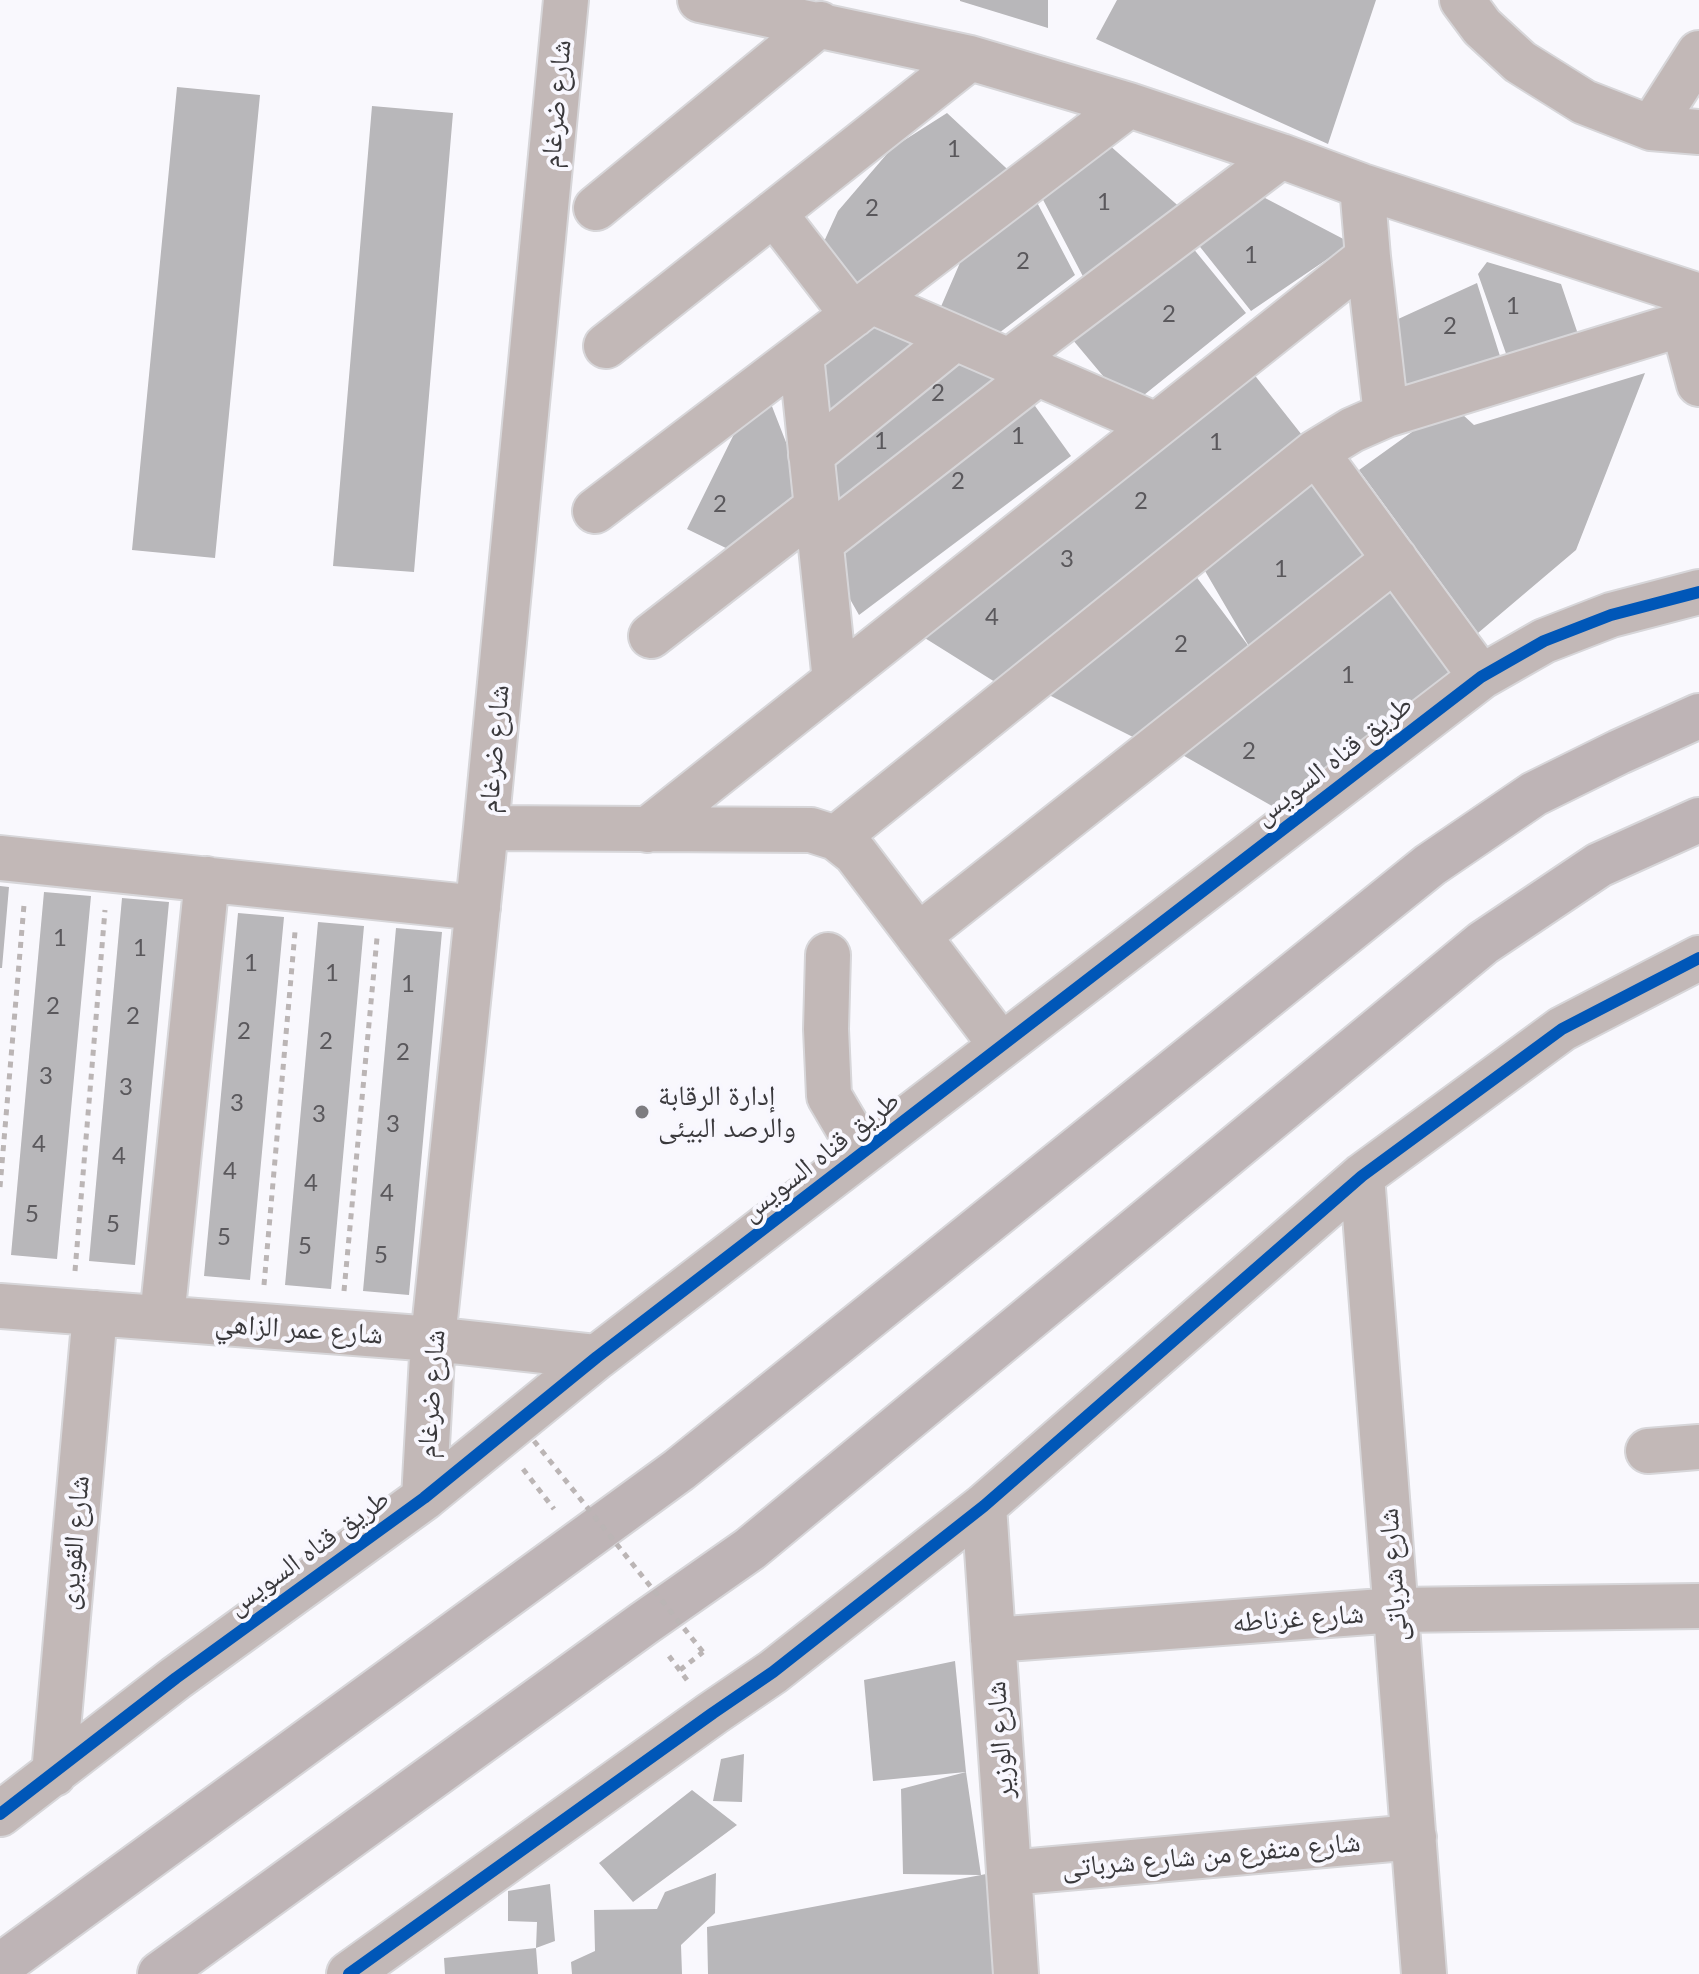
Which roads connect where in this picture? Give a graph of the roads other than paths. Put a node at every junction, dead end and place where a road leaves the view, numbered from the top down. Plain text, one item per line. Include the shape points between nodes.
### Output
1 (566, 0) edge
2 (700, 0) edge
3 (1462, 0) edge
4 (820, 24) junction
5 (1699, 53) edge
6 (970, 58) junction
7 (1129, 105) junction
8 (1651, 128) junction
9 (1699, 132) edge
10 (1281, 156) junction
11 (1362, 186) junction
12 (596, 208) dead end
13 (774, 213) junction
14 (1368, 257) junction
15 (862, 308) junction
16 (1694, 313) edge
17 (955, 338) junction
18 (606, 346) dead end
19 (801, 355) junction
20 (1023, 368) junction
21 (1699, 384) edge
22 (1386, 415) junction
23 (1156, 425) junction
24 (1316, 452) junction
25 (811, 455) junction
26 (595, 511) dead end
27 (818, 525) junction
28 (1395, 559) junction
29 (1699, 592) edge
30 (651, 636) dead end
31 (1481, 677) junction
32 (835, 681) junction
33 (1699, 716) edge
34 (1699, 820) edge
35 (486, 828) junction
36 (647, 830) junction
37 (836, 838) junction
38 (14, 859) edge
39 (207, 879) junction
40 (478, 908) junction
41 (918, 936) junction
42 (828, 955) dead end
43 (1699, 958) edge
44 (1001, 1045) junction
45 (865, 1150) junction
46 (1362, 1176) junction
47 (0, 1306) edge
48 (83, 1312) junction
49 (162, 1318) junction
50 (433, 1339) junction
51 (597, 1357) junction
52 (1699, 1447) edge
53 (1648, 1451) dead end
54 (424, 1498) junction
55 (984, 1506) junction
56 (1699, 1606) edge
57 (1396, 1610) junction
58 (993, 1640) junction
59 (54, 1774) junction
60 (0, 1814) edge
61 (1414, 1837) junction
62 (1009, 1873) junction
63 (0, 1966) edge
64 (160, 1974) edge
65 (349, 1974) edge
66 (1016, 1974) edge
67 (1424, 1974) edge

1 - 35 street, شارع ضرغام
2 - 4 street
3 - 8 street via 1520,62 1584,102
4 - 6 street
4 - 12 street
5 - 8 street
6 - 7 street
6 - 13 street
7 - 10 street
7 - 15 street
8 - 9 street
10 - 11 street
10 - 20 street
11 - 14 street
11 - 16 street
13 - 15 street
13 - 18 street
14 - 22 street
14 - 23 street
15 - 17 street
15 - 19 street
16 - 21 street
16 - 22 street
17 - 20 street
17 - 25 street
19 - 25 street
19 - 26 street
20 - 23 street
20 - 27 street
22 - 24 street
23 - 32 street
24 - 28 street
24 - 37 street
25 - 27 street
27 - 30 street
27 - 32 street
28 - 31 street
28 - 41 street
29 - 31 street, طريق قناه السويس via 1611,615 1544,641
31 - 44 street, طريق قناه السويس
32 - 36 street
33 - 63 highway via 1534,794 1430,865 679,1470
34 - 64 highway via 1599,865 1483,943 750,1549
35 - 36 street
35 - 40 street, شارع ضرغام
36 - 37 street via 811,830
37 - 41 street via 855,853
38 - 39 street
39 - 40 street
39 - 49 street
40 - 50 street, شارع ضرغام
41 - 44 street
42 - 45 street via 829,1096
43 - 46 street via 1562,1029
44 - 45 street, طريق قناه السويس
45 - 51 street, طريق قناه السويس
46 - 55 street
46 - 57 street, شارع شرباتى
47 - 48 street, شارع عمر الزاهي
48 - 49 street, شارع عمر الزاهي
48 - 59 street, شارع القويرى
49 - 50 street, شارع عمر الزاهي
50 - 51 street, شارع عمر الزاهي
50 - 54 street, شارع ضرغام
51 - 54 street, طريق قناه السويس via 515,1440
52 - 53 street
54 - 59 street, طريق قناه السويس via 176,1678
55 - 58 street, شارع الوزير
55 - 65 street via 773,1672
56 - 57 street, شارع غرناطه
57 - 58 street, شارع غرناطه
57 - 61 street, شارع شرباتى
58 - 62 street, شارع الوزير
59 - 60 street, طريق قناه السويس
61 - 62 street, شارع متفرع من شارع شرباتى
61 - 67 street, شارع شرباتى
62 - 66 street, شارع الوزير

